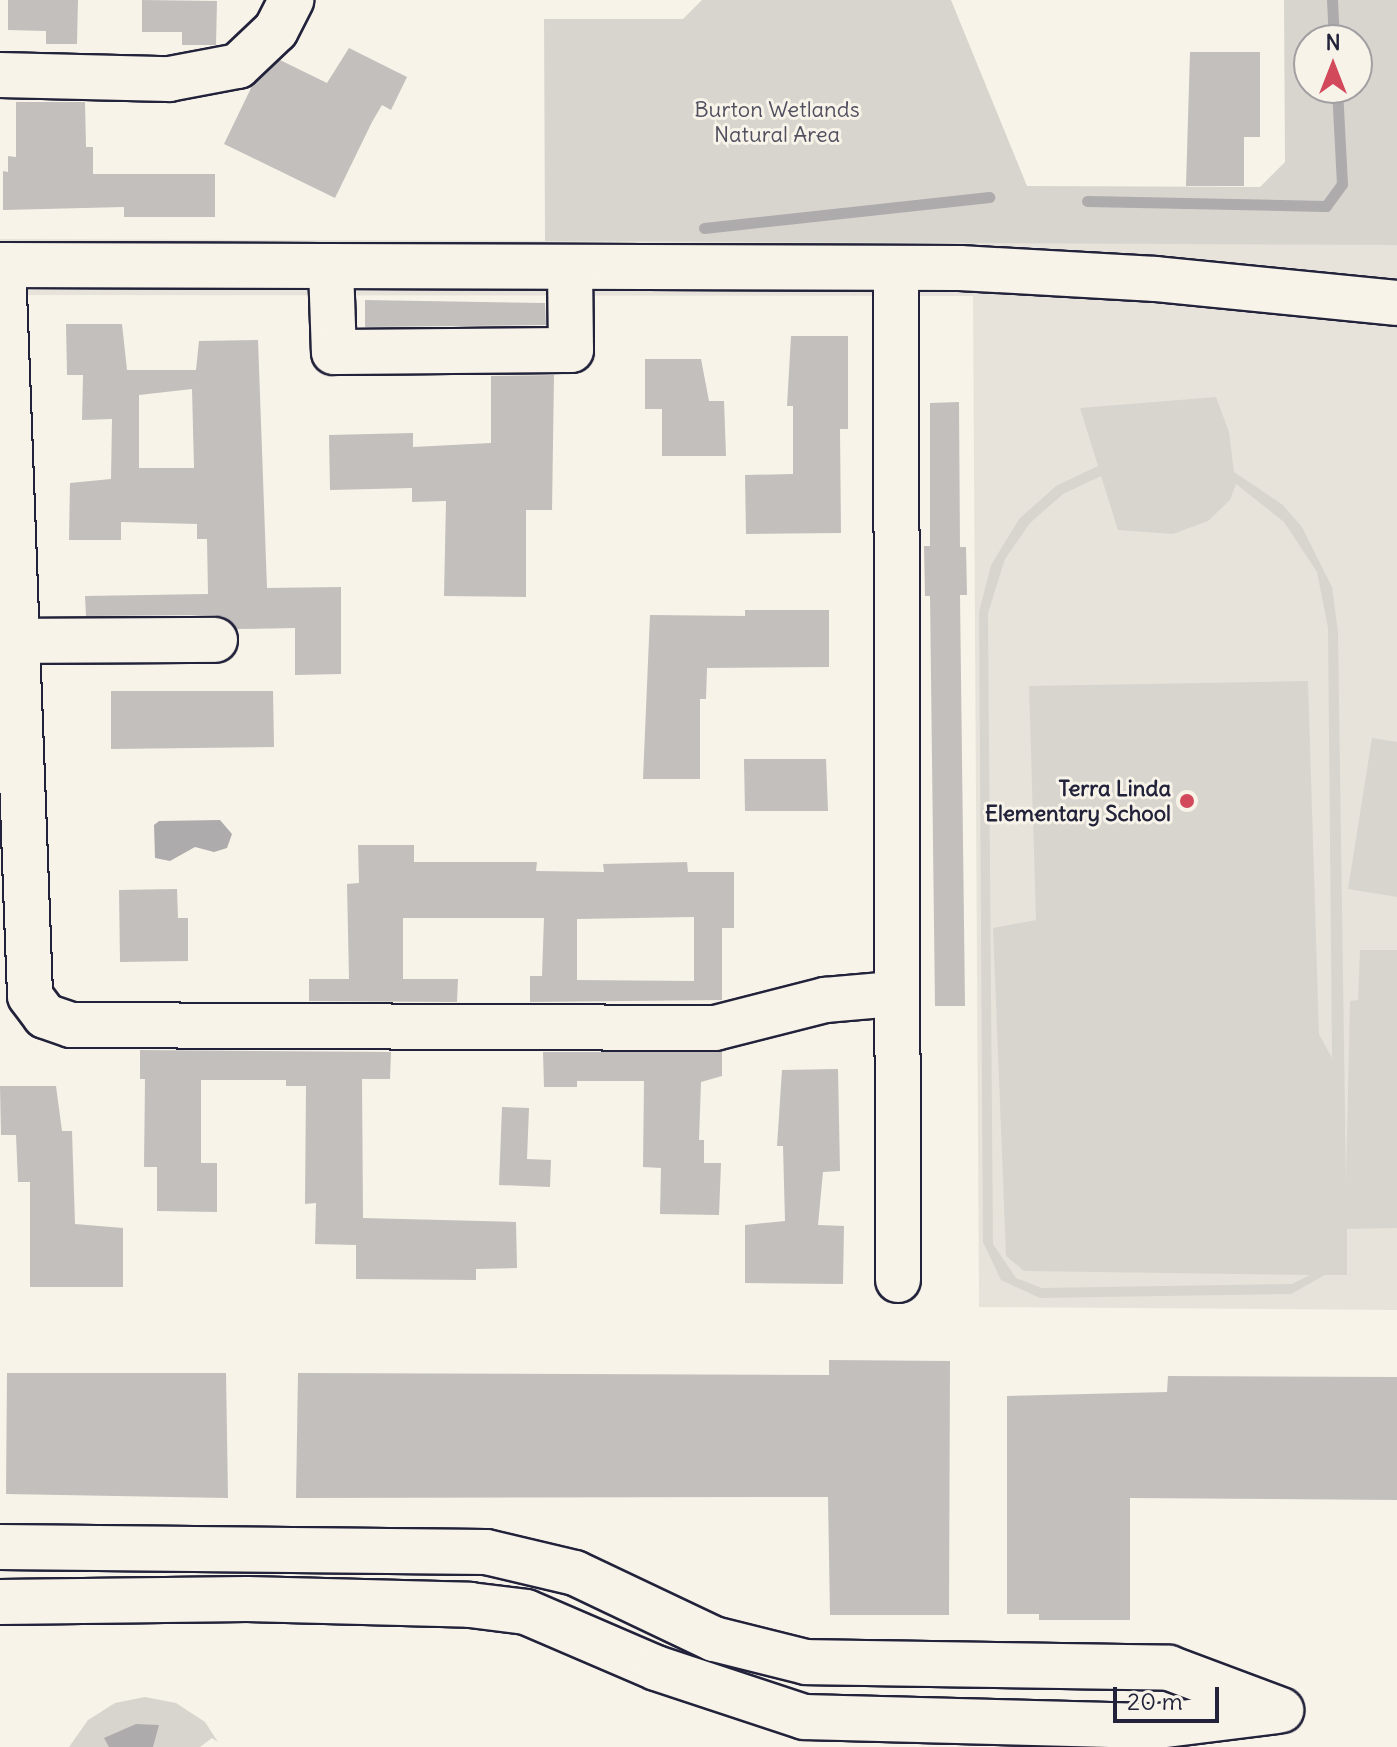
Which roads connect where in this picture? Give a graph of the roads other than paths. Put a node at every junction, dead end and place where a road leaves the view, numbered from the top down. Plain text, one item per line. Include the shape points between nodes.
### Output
1 (291, 0) edge
2 (0, 75) edge
3 (2, 265) edge
4 (331, 268) junction
5 (896, 268) junction
6 (570, 269) junction
7 (1397, 303) edge
8 (215, 640) dead end
9 (17, 641) junction
10 (14, 945) edge
11 (894, 994) junction
12 (898, 1280) dead end
13 (0, 1547) edge
14 (0, 1602) edge

1 - 2 lane via 276,30 238,66 169,79
3 - 4 lane
3 - 9 lane
4 - 6 lane
4 - 6 lane via 334,352 571,350
5 - 6 lane
5 - 7 lane via 1039,271
5 - 11 lane
8 - 9 lane
9 - 10 lane
10 - 11 lane via 30,996 45,1016 71,1025 715,1028 825,1000
11 - 12 lane
13 - 14 lane via 486,1552 575,1573 714,1639 806,1662 1169,1668 1281,1710 1158,1726 804,1717 656,1668 526,1612 470,1605 247,1599

